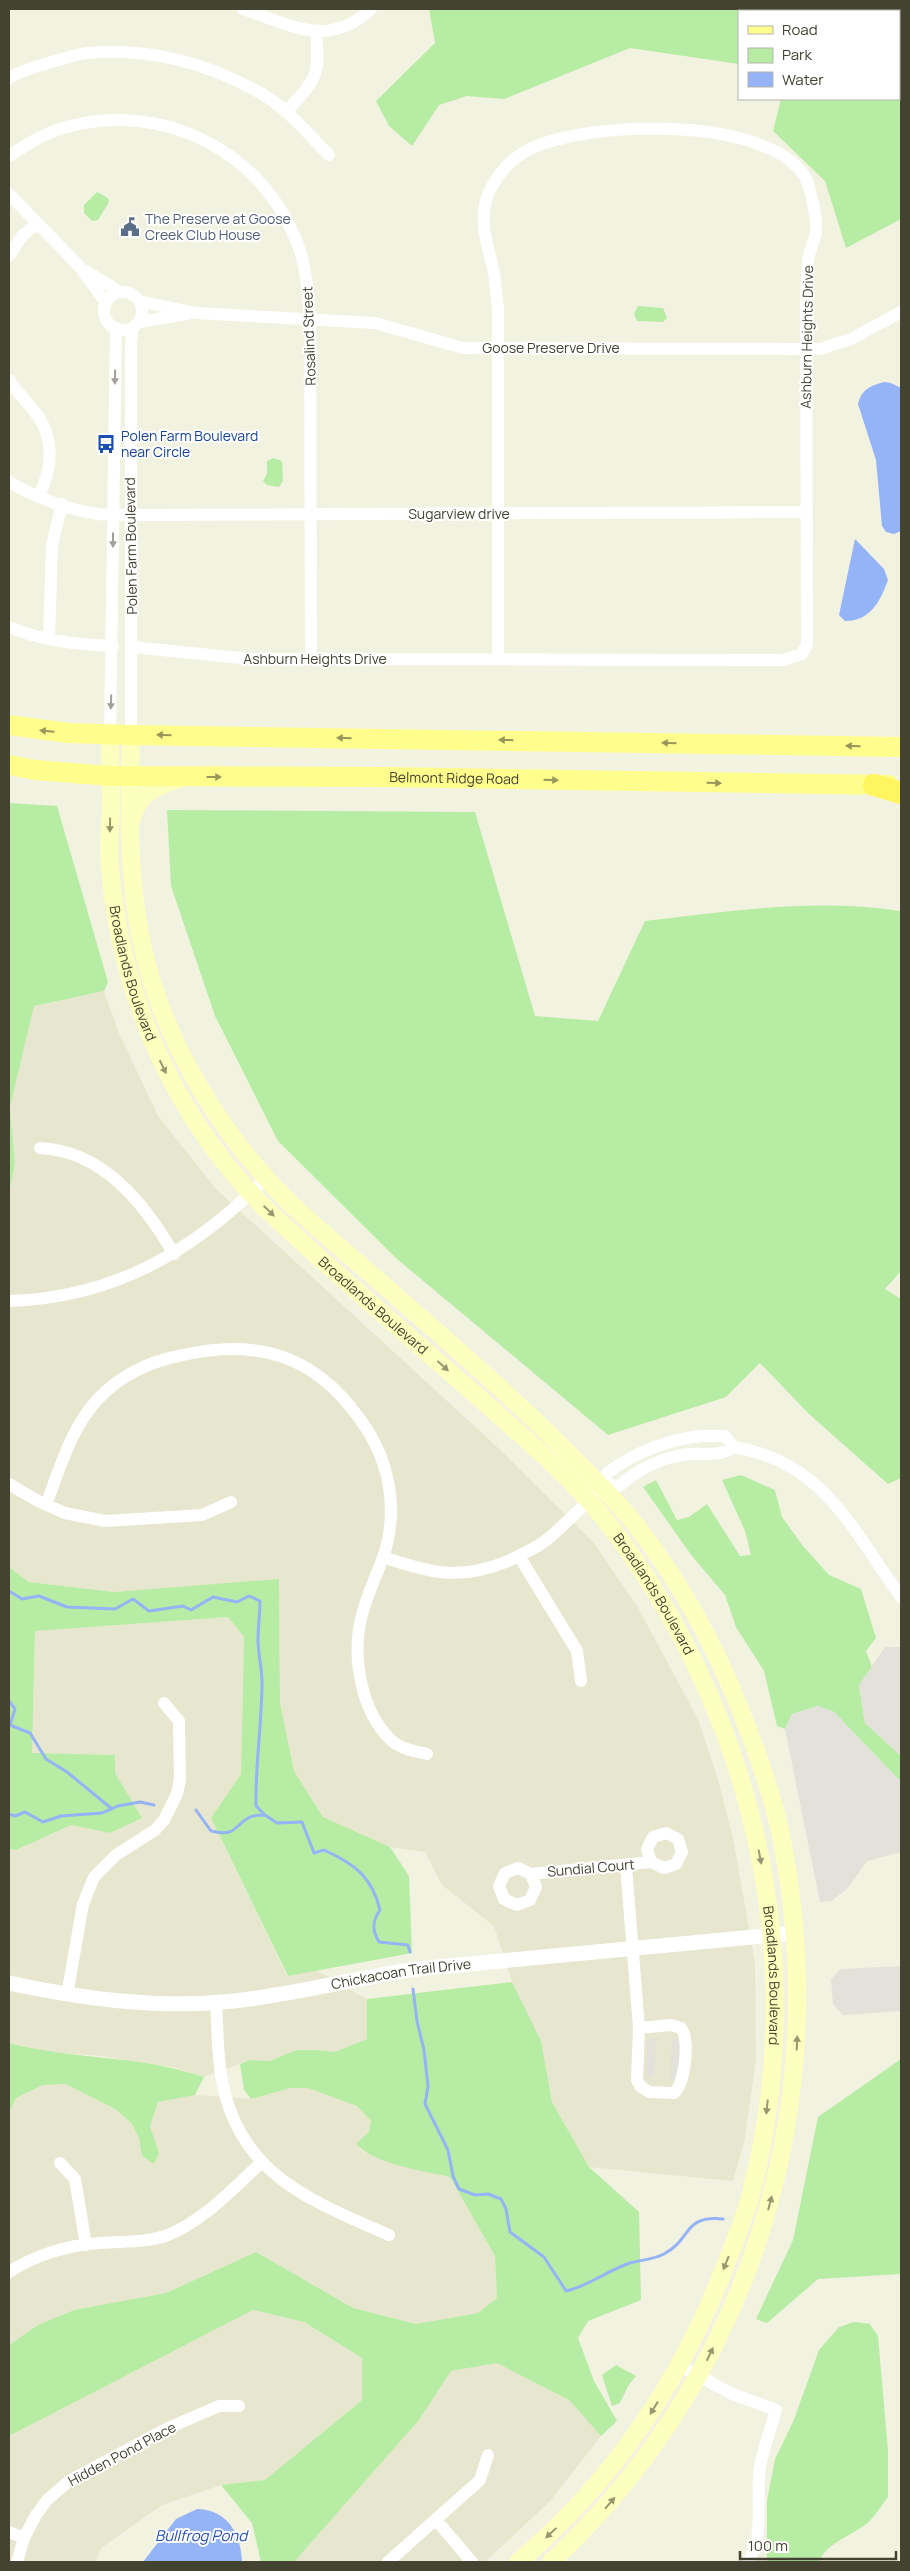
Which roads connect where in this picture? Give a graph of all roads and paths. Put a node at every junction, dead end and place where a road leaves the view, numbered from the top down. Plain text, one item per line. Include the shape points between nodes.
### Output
1 (243, 9) edge
2 (371, 9) edge
3 (316, 33) junction
4 (9, 78) edge
5 (287, 112) junction
6 (329, 155) dead end
7 (9, 156) edge
8 (9, 194) edge
9 (38, 223) junction
10 (9, 256) edge
11 (79, 266) junction
12 (120, 292) junction
13 (139, 301) junction
14 (106, 303) junction
15 (901, 312) edge
16 (196, 313) junction
17 (310, 320) junction
18 (136, 324) junction
19 (116, 328) junction
20 (498, 348) junction
21 (805, 349) junction
22 (9, 380) edge
23 (9, 482) edge
24 (38, 497) junction
25 (62, 504) junction
26 (805, 512) junction
27 (114, 514) junction
28 (312, 514) junction
29 (499, 514) junction
30 (130, 515) junction
31 (9, 627) edge
32 (49, 640) junction
33 (113, 646) junction
34 (132, 647) junction
35 (311, 659) junction
36 (498, 660) junction
37 (9, 726) edge
38 (110, 734) junction
39 (131, 735) junction
40 (901, 747) edge
41 (9, 765) edge
42 (110, 776) junction
43 (130, 776) junction
44 (187, 777) junction
45 (901, 784) edge
46 (874, 785) junction
47 (901, 793) edge
48 (130, 828) junction
49 (40, 1148) dead end
50 (266, 1178) junction
51 (250, 1193) junction
52 (174, 1254) junction
53 (9, 1301) edge
54 (734, 1447) junction
55 (9, 1484) edge
56 (604, 1485) junction
57 (588, 1500) junction
58 (231, 1502) dead end
59 (46, 1506) junction
60 (519, 1556) junction
61 (383, 1557) junction
62 (901, 1597) edge
63 (581, 1681) dead end
64 (164, 1704) dead end
65 (427, 1754) dead end
66 (651, 1862) dead end
67 (626, 1866) junction
68 (531, 1874) dead end
69 (795, 1933) junction
70 (772, 1936) junction
71 (633, 1949) junction
72 (9, 1983) edge
73 (67, 1995) junction
74 (216, 2002) junction
75 (639, 2028) junction
76 (262, 2162) junction
77 (60, 2163) dead end
78 (389, 2235) dead end
79 (86, 2244) junction
80 (9, 2272) edge
81 (679, 2365) junction
82 (699, 2376) junction
83 (239, 2406) dead end
84 (488, 2455) dead end
85 (436, 2520) junction
86 (9, 2532) edge
87 (24, 2538) junction
88 (17, 2562) edge
89 (388, 2562) edge
90 (472, 2562) edge
91 (518, 2562) edge
92 (551, 2562) edge
93 (748, 2562) edge

1 - 3 street
2 - 3 street via 342,28
3 - 5 street via 319,62 314,78
4 - 5 street via 21,71 80,54 121,53 174,58 216,71 263,94
5 - 6 street
7 - 17 street, Rosalind Street via 35,139 62,128 108,120 155,124 208,142 230,154 256,176 278,204 300,250 307,280
8 - 9 street
9 - 10 street via 22,236
9 - 11 street
11 - 12 street
11 - 14 street, Polen Farm Boulevard
12 - 13 street via 134,295
12 - 14 street
13 - 16 street
13 - 18 street, Polen Farm Boulevard via 142,308
14 - 19 street, Polen Farm Boulevard via 106,318
15 - 21 street, Goose Preserve Drive via 851,339 820,349
16 - 17 street, Goose Preserve Drive
16 - 18 street
17 - 20 street, Goose Preserve Drive via 375,324 463,348
17 - 28 street, Rosalind Street
18 - 19 street via 125,330
18 - 30 street, Polen Farm Boulevard via 131,344
19 -> 27 street, Polen Farm Boulevard
20 - 21 street, Goose Preserve Drive
20 - 21 street, Ashburn Heights Drive via 498,307 483,224 486,200 496,181 510,162 543,144 582,134 643,128 706,132 752,142 783,156 804,175 816,230 808,258
20 - 29 street, Ashburn Heights Drive
21 - 26 street, Ashburn Heights Drive
22 - 24 street via 39,417 48,439 49,473
23 - 24 street
24 - 25 street
25 - 27 street via 98,514
25 - 32 street via 52,545
26 - 29 street, Sugarview drive
26 - 36 street, Ashburn Heights Drive via 807,644 802,654 793,658
27 - 30 street, Sugarview drive
27 -> 33 street, Polen Farm Boulevard
28 - 29 street, Sugarview drive
28 - 30 street, Sugarview drive
28 - 35 street, Rosalind Street
29 - 36 street, Ashburn Heights Drive
30 - 34 street, Polen Farm Boulevard
31 - 32 street
32 - 33 street
33 -> 38 street, Polen Farm Boulevard
34 - 35 street, Ashburn Heights Drive via 222,657
34 - 39 street, Polen Farm Boulevard
35 - 36 street, Ashburn Heights Drive
38 -> 37 main road
38 - 39 main road
38 - 42 main road, Broadlands Boulevard
40 -> 39 main road
39 - 43 main road, Broadlands Boulevard
41 - 42 main road, Belmont Ridge Road
42 - 43 main road, Belmont Ridge Road
42 -> 51 main road, Broadlands Boulevard via 110,864 114,900 126,965 142,1017 180,1098
43 - 44 main road, Belmont Ridge Road
43 - 48 main road, Broadlands Boulevard
44 -> 46 main road, Belmont Ridge Road
44 - 48 main road via 161,784 146,794 134,809
45 - 46 main road, Belmont Ridge Road
46 - 47 highway
48 - 50 main road, Broadlands Boulevard via 132,880 140,934 167,1020 217,1116
49 - 52 street via 62,1149 112,1177 154,1220
50 - 51 street
50 - 56 main road, Broadlands Boulevard
51 - 52 street via 206,1232
51 -> 57 main road, Broadlands Boulevard via 543,1455
52 - 53 street via 139,1272 100,1286 61,1296
54 - 56 street via 723,1454 675,1457 641,1469 619,1486
54 - 56 street via 725,1436 669,1442 620,1463 607,1473
54 - 62 street via 757,1451 791,1465 828,1494
55 - 59 street
56 - 57 street
56 - 69 main road, Broadlands Boulevard via 674,1579 709,1640 735,1697 761,1763 779,1826
57 - 60 street via 550,1537
57 -> 70 main road, Broadlands Boulevard via 663,1601 720,1716 753,1825 768,1897
58 - 59 street via 202,1516 125,1521 84,1518
59 - 61 street via 80,1424 99,1398 123,1378 158,1361 210,1349 259,1350 289,1359 315,1374 368,1430 381,1456 389,1484 391,1521
60 - 61 street via 491,1568 456,1574 420,1570
60 - 63 street via 577,1651
61 - 65 street via 360,1620 361,1678 374,1715 391,1740 407,1750
64 - 73 street via 179,1721 180,1779 177,1794 172,1808 155,1830 116,1855 94,1877 83,1904
66 - 67 street, Sundial Court
67 - 68 street, Sundial Court
67 - 71 street
69 - 70 street, Chickacoan Trail Drive
82 -> 69 main road, Broadlands Boulevard via 746,2274 765,2223 774,2186 797,2048
70 - 71 street, Chickacoan Trail Drive
70 -> 81 main road, Broadlands Boulevard via 776,2036 766,2124 750,2198 710,2305
71 - 74 street, Chickacoan Trail Drive via 417,1969 273,1996
71 - 75 street
72 - 73 street, Chickacoan Trail Drive
73 - 74 street, Chickacoan Trail Drive via 158,2004
74 - 76 street via 225,2094 240,2132
75 - 75 street via 637,2080 640,2086 649,2092 674,2093 682,2084 685,2033 675,2026
76 - 78 street via 309,2199
76 - 79 street via 201,2217 185,2227 149,2240
77 - 79 street via 75,2179
79 - 80 street via 40,2256
81 - 82 street
81 -> 91 main road, Broadlands Boulevard via 644,2424 598,2483 555,2530
92 -> 82 main road, Broadlands Boulevard via 599,2515 638,2470
82 - 93 street via 732,2394 776,2410 760,2466 759,2530
83 - 87 street, Hidden Pond Place via 219,2406 168,2428 78,2475 47,2500
84 - 85 street via 480,2480
85 - 89 street
85 - 90 street
86 - 87 street
87 - 88 street, Hidden Pond Place

